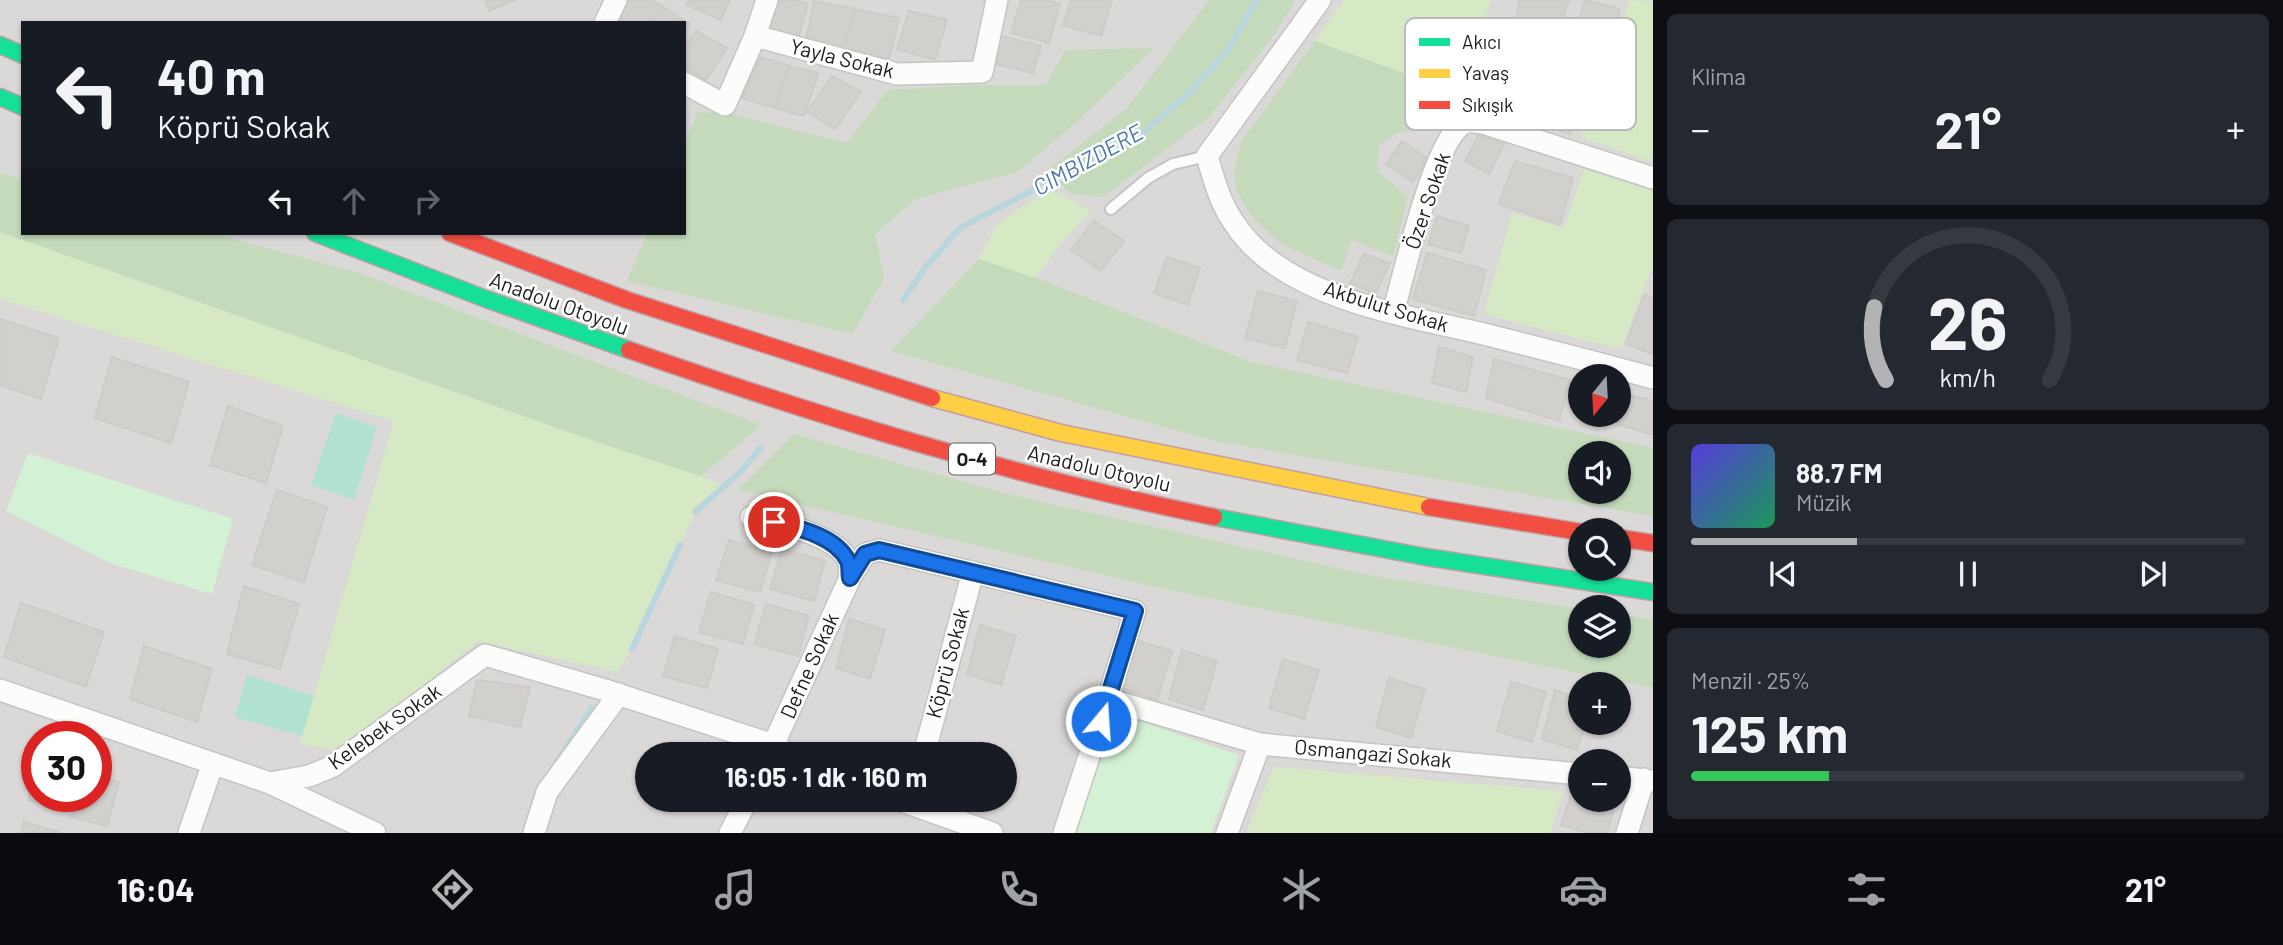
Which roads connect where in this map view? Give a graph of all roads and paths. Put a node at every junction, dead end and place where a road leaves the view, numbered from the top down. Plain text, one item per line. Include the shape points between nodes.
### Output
1 (616, 0) edge
2 (767, 0) edge
3 (997, 0) edge
4 (1320, 0) edge
5 (606, 21) edge
6 (755, 36) junction
7 (0, 45) edge
8 (21, 54) edge
9 (686, 84) edge
10 (0, 97) edge
11 (21, 106) edge
12 (1457, 130) edge
13 (1505, 130) edge
14 (1207, 156) junction
15 (1653, 177) edge
16 (1111, 209) dead end
17 (320, 235) edge
18 (455, 235) edge
19 (1394, 313) junction
20 (1653, 378) edge
21 (751, 517) dead end
22 (1568, 530) edge
23 (1631, 540) edge
24 (1653, 543) edge
25 (973, 572) junction
26 (850, 578) junction
27 (1653, 592) edge
28 (0, 690) edge
29 (612, 692) junction
30 (1108, 699) junction
31 (753, 742) edge
32 (782, 742) edge
33 (927, 742) edge
34 (1261, 744) junction
35 (213, 763) junction
36 (1568, 773) edge
37 (1648, 780) edge
38 (270, 783) junction
39 (741, 812) edge
40 (936, 812) edge
41 (189, 833) edge
42 (375, 833) edge
43 (534, 833) edge
44 (730, 833) edge
45 (992, 833) edge
46 (1064, 833) edge
47 (1227, 833) edge
48 (1627, 833) edge

1 - 5 street
2 - 6 street
3 - 6 street, Yayla Sokak via 982,72 897,74
4 - 14 street
6 - 9 street via 725,105
7 - 8 highway
10 - 11 highway
12 - 19 street, Özer Sokak via 1431,183
13 - 15 street, Özer Sokak
14 - 16 lane via 1173,164 1147,178
14 - 19 street, Akbulut Sokak via 1226,212 1268,259 1337,296
17 - 27 highway, Anadolu Otoyolu / O-4 via 611,345 870,430 1048,480 1379,548
18 - 22 highway, Anadolu Otoyolu / O-4 via 756,343 1061,433 1390,501
19 - 20 street, Akbulut Sokak
21 - 26 street via 797,527 832,543 849,562
23 - 24 highway
25 - 26 street via 879,550 865,554
25 - 30 street via 1135,611
25 - 33 street, Köprü Sokak
26 - 32 street, Defne Sokak
28 - 35 street, Kelebek Sokak
29 - 31 street
29 - 38 street, Kelebek Sokak via 485,655 333,766
29 - 43 street via 547,792
30 - 34 street, Osmangazi Sokak
30 - 46 street
34 - 36 street, Osmangazi Sokak
34 - 47 street
35 - 38 street, Kelebek Sokak
35 - 41 street
37 - 48 street
38 - 42 street
39 - 44 street
40 - 45 street

